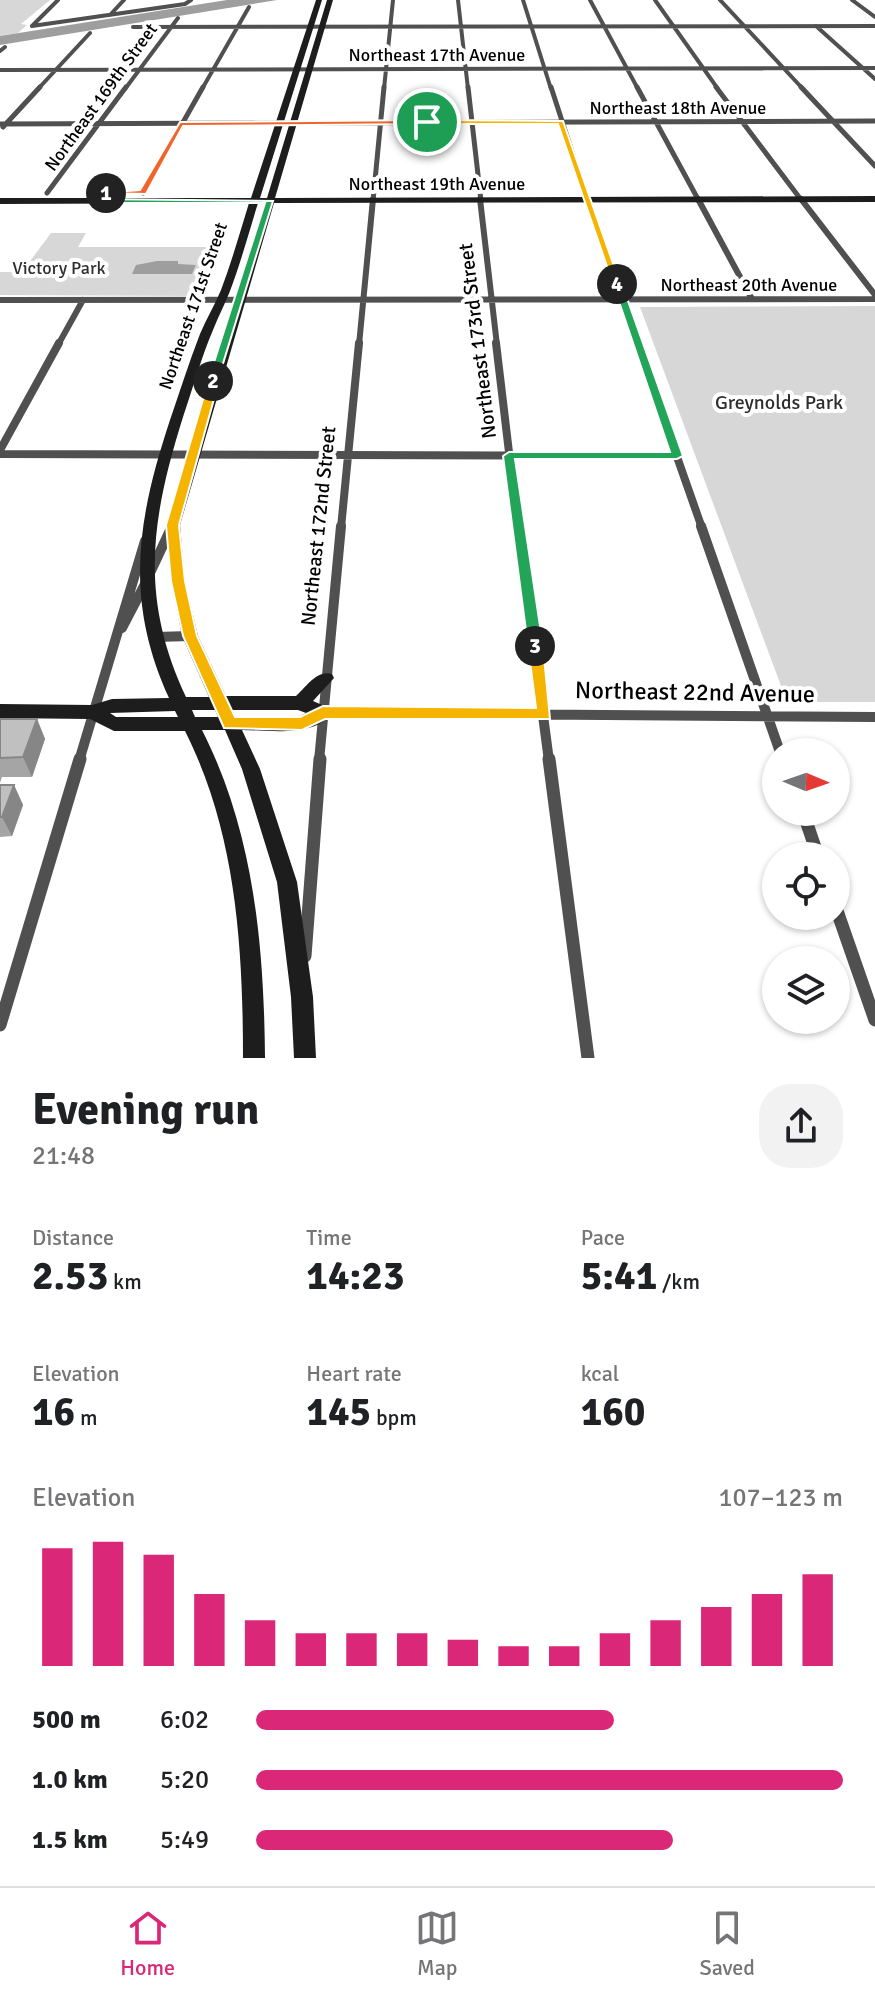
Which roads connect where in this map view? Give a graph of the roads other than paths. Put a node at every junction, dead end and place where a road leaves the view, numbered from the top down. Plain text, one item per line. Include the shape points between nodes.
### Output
1 (58, 0) edge
2 (124, 0) edge
3 (319, 0) edge
4 (330, 0) edge
5 (393, 0) edge
6 (458, 0) edge
7 (523, 0) edge
8 (590, 0) edge
9 (655, 0) edge
10 (720, 0) edge
11 (852, 0) edge
12 (189, 2) edge
13 (249, 7) dead end
14 (110, 16) junction
15 (875, 17) edge
16 (178, 18) dead end
17 (533, 26) junction
18 (603, 26) junction
19 (674, 26) junction
20 (816, 26) junction
21 (875, 26) edge
22 (133, 27) dead end
23 (170, 27) junction
24 (236, 27) junction
25 (310, 27) junction
26 (322, 27) junction
27 (392, 27) junction
28 (462, 27) junction
29 (743, 27) junction
30 (90, 33) dead end
31 (5, 47) dead end
32 (0, 51) edge
33 (544, 68) junction
34 (625, 68) junction
35 (704, 68) junction
36 (783, 68) junction
37 (862, 68) junction
38 (875, 68) edge
39 (140, 69) junction
40 (212, 69) junction
41 (295, 69) junction
42 (309, 69) junction
43 (388, 69) junction
44 (466, 69) junction
45 (0, 70) edge
46 (57, 70) junction
47 (875, 79) edge
48 (875, 121) edge
49 (472, 122) junction
50 (561, 122) junction
51 (653, 122) junction
52 (741, 122) junction
53 (832, 122) junction
54 (278, 123) junction
55 (293, 123) junction
56 (383, 123) junction
57 (99, 124) junction
58 (180, 124) junction
59 (2, 126) edge
60 (272, 139) junction
61 (288, 139) junction
62 (875, 166) edge
63 (264, 167) junction
64 (279, 167) junction
65 (875, 192) edge
66 (0, 193) edge
67 (47, 193) junction
68 (143, 193) junction
69 (375, 196) junction
70 (479, 196) junction
71 (586, 196) junction
72 (694, 196) junction
73 (798, 196) junction
74 (98, 197) junction
75 (222, 197) junction
76 (255, 197) junction
77 (271, 197) junction
78 (875, 199) edge
79 (0, 201) edge
80 (875, 297) edge
81 (490, 299) junction
82 (752, 299) junction
83 (0, 300) edge
84 (83, 300) junction
85 (220, 300) junction
86 (238, 300) junction
87 (365, 300) junction
88 (623, 300) junction
89 (0, 452) edge
90 (349, 454) junction
91 (165, 455) junction
92 (192, 455) junction
93 (509, 456) junction
94 (677, 456) junction
95 (173, 525) junction
96 (146, 538) junction
97 (147, 579) junction
98 (190, 636) junction
99 (156, 637) junction
100 (117, 638) junction
101 (326, 678) junction
102 (219, 703) junction
103 (300, 703) junction
104 (0, 711) edge
105 (92, 712) junction
106 (184, 713) junction
107 (323, 713) junction
108 (545, 714) junction
109 (766, 716) junction
110 (875, 717) edge
111 (230, 723) junction
112 (775, 738) edge
113 (844, 930) edge
114 (302, 997) junction
115 (875, 1020) edge
116 (0, 1025) edge
117 (254, 1058) edge
118 (305, 1058) edge
119 (588, 1058) edge

1 - 14 street via 32,26
2 - 14 street
3 - 25 street, Northeast 171st Street
4 - 26 street, Northeast 171st Street
5 - 27 street, Northeast 172nd Street
6 - 28 street, Northeast 173rd Street
7 - 17 street
8 - 18 street
9 - 19 street
10 - 29 street
11 - 15 street
12 - 14 street
13 - 24 street
16 - 23 street, Northeast 169th Street
17 - 18 street
17 - 28 street
17 - 33 street
18 - 19 street
18 - 34 street
19 - 29 street
19 - 35 street
20 - 21 street
20 - 29 street
20 - 37 street
22 - 23 street
23 - 24 street
23 - 39 street, Northeast 169th Street
24 - 25 street
24 - 40 street
25 - 26 street
25 - 41 street, Northeast 171st Street
26 - 27 street
26 - 42 street, Northeast 171st Street
27 - 28 street
27 - 43 street, Northeast 172nd Street
28 - 44 street, Northeast 173rd Street
29 - 36 street
30 - 46 street
31 - 32 street
33 - 34 street, Northeast 17th Avenue
33 - 44 street, Northeast 17th Avenue
33 - 50 street
34 - 35 street, Northeast 17th Avenue
34 - 51 street
35 - 36 street, Northeast 17th Avenue
35 - 52 street
36 - 37 street, Northeast 17th Avenue
36 - 53 street
37 - 38 street, Northeast 17th Avenue
37 - 47 street
39 - 40 street, Northeast 17th Avenue
39 - 46 street, Northeast 17th Avenue
39 - 57 street, Northeast 169th Street
40 - 41 street, Northeast 17th Avenue
40 - 58 street
41 - 42 street, Northeast 17th Avenue
41 - 54 street, Northeast 171st Street
42 - 43 street, Northeast 17th Avenue
42 - 55 street, Northeast 171st Street
43 - 44 street, Northeast 17th Avenue
43 - 56 street, Northeast 172nd Street
44 - 49 street, Northeast 173rd Street
45 - 46 street, Northeast 17th Avenue
46 - 59 street
48 - 53 street, Northeast 18th Avenue
49 - 50 street, Northeast 18th Avenue
49 - 56 street, Northeast 18th Avenue
49 - 70 street, Northeast 173rd Street
50 - 51 street, Northeast 18th Avenue
50 - 71 street
51 - 52 street, Northeast 18th Avenue
51 - 72 street
52 - 53 street, Northeast 18th Avenue
52 - 73 street
53 - 62 street
54 - 55 street, Northeast 18th Avenue
54 - 58 street, Northeast 18th Avenue
54 - 60 street, Northeast 171st Street
55 - 56 street, Northeast 18th Avenue
55 - 61 street, Northeast 171st Street
56 - 69 street, Northeast 172nd Street
57 - 58 street, Northeast 18th Avenue
57 - 59 street, Northeast 18th Avenue
57 - 67 street, Northeast 169th Street
58 - 68 street
60 - 61 street
60 - 63 street, Northeast 171st Street
61 - 64 street, Northeast 171st Street
63 - 64 street
63 - 76 street, Northeast 171st Street
64 - 77 street, Northeast 171st Street
65 - 73 street, Northeast 19th Avenue
66 - 67 street, Northeast 19th Avenue
67 - 74 street, Northeast 19th Avenue
68 - 74 street, Northeast 19th Avenue
68 - 75 street, Northeast 19th Avenue
69 - 70 street, Northeast 19th Avenue
69 - 77 street, Northeast 19th Avenue
69 - 87 street, Northeast 172nd Street
70 - 71 street, Northeast 19th Avenue
70 - 81 street, Northeast 173rd Street
71 - 72 street, Northeast 19th Avenue
71 - 88 street
72 - 73 street, Northeast 19th Avenue
72 - 82 street
73 - 78 street, Northeast 19th Avenue
73 - 80 street
74 - 75 street, Northeast 19th Avenue
74 - 79 street, Northeast 19th Avenue
75 - 76 street, Northeast 19th Avenue
76 - 77 street, Northeast 19th Avenue
76 - 85 street, Northeast 171st Street
77 - 86 street, Northeast 171st Street
80 - 82 street, Northeast 20th Avenue
81 - 87 street, Northeast 20th Avenue
81 - 88 street, Northeast 20th Avenue
81 - 93 street, Northeast 173rd Street
82 - 88 street, Northeast 20th Avenue
83 - 84 street, Northeast 20th Avenue
84 - 85 street, Northeast 20th Avenue
84 - 89 street
85 - 86 street, Northeast 20th Avenue
85 - 91 street, Northeast 171st Street
86 - 87 street, Northeast 20th Avenue
86 - 92 street, Northeast 171st Street
87 - 90 street, Northeast 172nd Street
88 - 94 street
89 - 91 street
90 - 92 street
90 - 93 street
90 - 101 street, Northeast 172nd Street
91 - 92 street
91 - 96 street, Northeast 171st Street
92 - 95 street, Northeast 171st Street
93 - 94 street
93 - 108 street, Northeast 173rd Street
94 - 109 street
95 - 97 street, Northeast 171st Street
95 - 98 street, Northeast 171st Street
96 - 97 street, Northeast 171st Street
96 - 100 street, Northeast 171st Street
97 - 99 street, Northeast 171st Street
97 - 100 street, Northeast 171st Street
98 - 99 street
98 - 102 street, Northeast 171st Street
99 - 106 street, Northeast 171st Street
100 - 105 street, Northeast 171st Street
101 - 103 street
101 - 107 street, Northeast 172nd Street
102 - 103 street, Northeast 22nd Avenue
102 - 106 street, Northeast 22nd Avenue
102 - 111 street, Northeast 171st Street
103 - 107 street, Northeast 22nd Avenue
104 - 105 street, Northeast 22nd Avenue
105 - 106 street, Northeast 22nd Avenue via 114,724
105 - 116 street, Northeast 171st Street
106 - 111 street, Northeast 22nd Avenue
106 - 117 street, Northeast 171st Street via 215,772 240,869 249,919
107 - 108 street, Northeast 22nd Avenue
107 - 111 street, Northeast 22nd Avenue via 302,723
107 - 114 street, Northeast 172nd Street
108 - 109 street, Northeast 22nd Avenue
108 - 119 street, Northeast 173rd Street
109 - 110 street, Northeast 22nd Avenue
109 - 112 street
111 - 114 street, Northeast 171st Street via 260,793 287,882
113 - 115 street
114 - 118 street, Northeast 172nd Street

